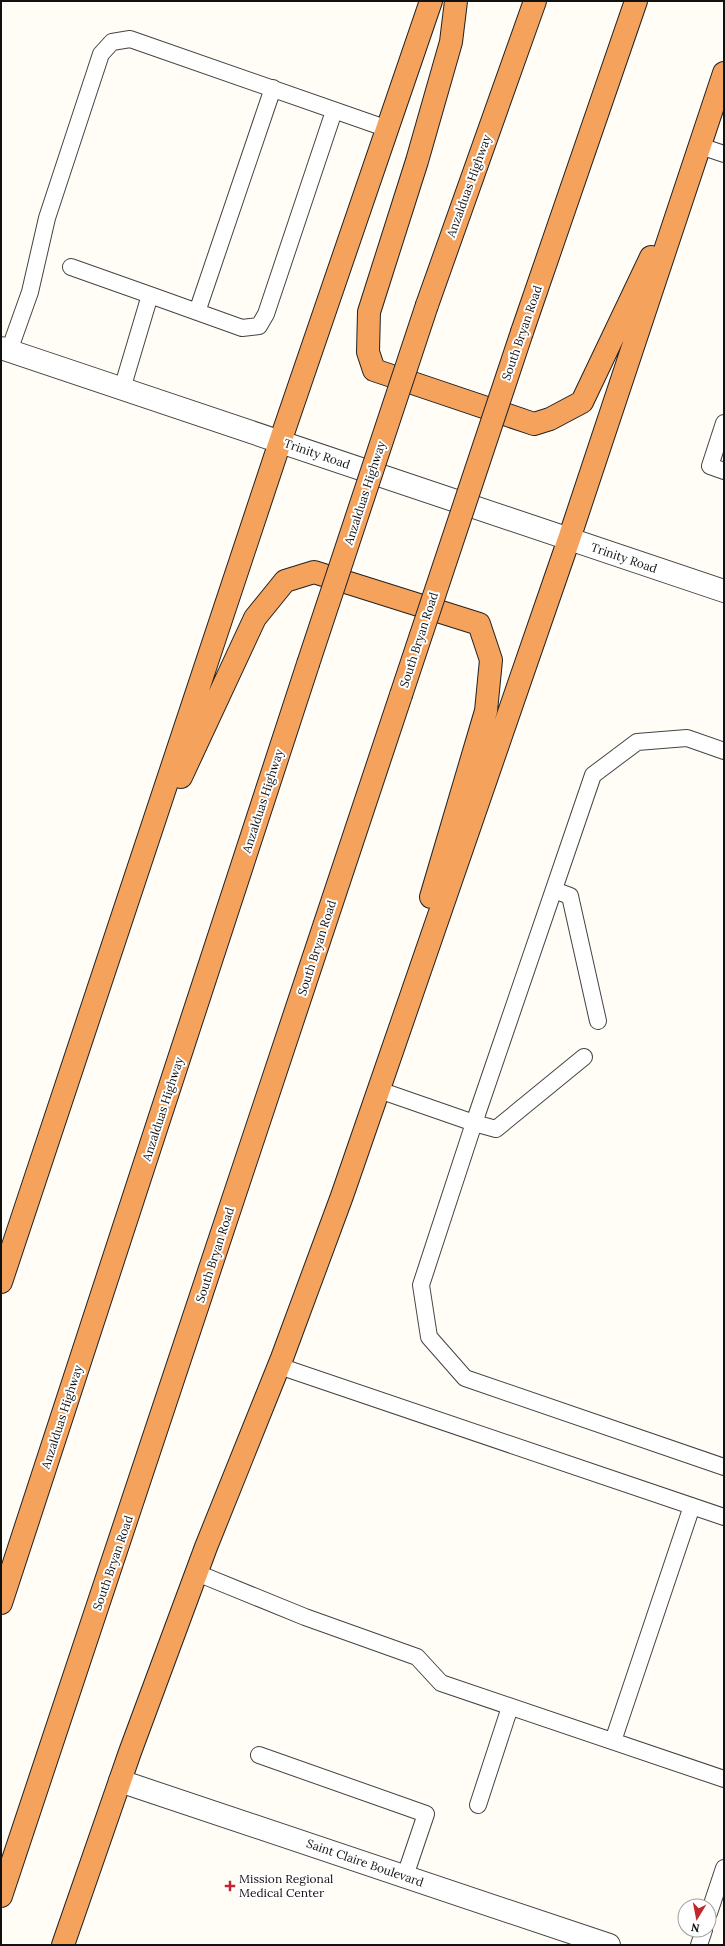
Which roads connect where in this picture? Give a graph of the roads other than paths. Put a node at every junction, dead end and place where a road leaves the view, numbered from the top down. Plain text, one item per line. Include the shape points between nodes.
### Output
1 (431, 1) edge
2 (456, 1) edge
3 (535, 1) edge
4 (636, 1) edge
5 (724, 73) edge
6 (273, 88) junction
7 (334, 111) junction
8 (388, 129) junction
9 (700, 146) junction
10 (724, 154) edge
11 (692, 171) junction
12 (71, 267) dead end
13 (150, 295) junction
14 (197, 312) junction
15 (5, 350) edge
16 (122, 389) junction
17 (724, 423) edge
18 (280, 442) junction
19 (724, 471) edge
20 (569, 539) junction
21 (724, 591) edge
22 (724, 751) edge
23 (135, 878) junction
24 (554, 890) junction
25 (598, 1021) dead end
26 (391, 1055) junction
27 (584, 1057) dead end
28 (378, 1090) junction
29 (474, 1123) junction
30 (1, 1282) edge
31 (279, 1366) junction
32 (724, 1467) edge
33 (692, 1506) junction
34 (724, 1517) edge
35 (197, 1573) junction
36 (1, 1603) edge
37 (510, 1707) junction
38 (613, 1741) junction
39 (259, 1755) dead end
40 (724, 1779) edge
41 (120, 1781) junction
42 (478, 1805) dead end
43 (724, 1868) edge
44 (405, 1876) junction
45 (721, 1885) edge
46 (1, 1896) edge
47 (715, 1898) edge
48 (63, 1945) edge
49 (609, 1945) edge

1 - 8 highway
2 - 11 highway via 451,42 417,162 369,312 368,352 374,370 534,424 550,419 582,402
3 - 36 highway, Anzalduas Highway, bridge via 427,305
4 - 46 highway, South Bryan Road, bridge via 522,332
5 - 9 highway
6 - 7 lane
6 - 14 lane
6 - 15 lane via 130,40 112,42 101,54 47,218 30,292
7 - 8 lane
7 - 14 lane via 266,314 259,326 242,328
8 - 18 highway
9 - 10 lane
9 - 11 highway
11 - 20 highway
12 - 13 lane
13 - 14 lane
13 - 16 lane
15 - 16 street, Trinity Road
16 - 18 street, Trinity Road
17 - 19 lane via 710,466
18 - 20 street, Trinity Road
18 - 23 highway
20 - 21 street, Trinity Road
20 - 26 highway
22 - 24 lane via 687,738 637,742 593,775
23 - 26 highway via 254,618 285,581 314,572 479,624 492,660 486,711 421,932
23 - 30 highway
24 - 25 lane via 570,896
24 - 29 lane
26 - 28 highway
27 - 29 lane via 496,1129
28 - 29 lane
28 - 31 highway
29 - 32 lane via 421,1285 429,1337 465,1378
31 - 33 lane
31 - 35 highway
33 - 34 lane
33 - 38 lane
35 - 37 lane via 305,1617 417,1657 441,1683
35 - 41 highway
37 - 38 lane
37 - 42 lane
38 - 40 lane
39 - 44 lane via 426,1814
41 - 44 street, Saint Claire Boulevard
41 - 48 highway
43 - 45 lane
44 - 49 street, Saint Claire Boulevard
45 - 47 lane

